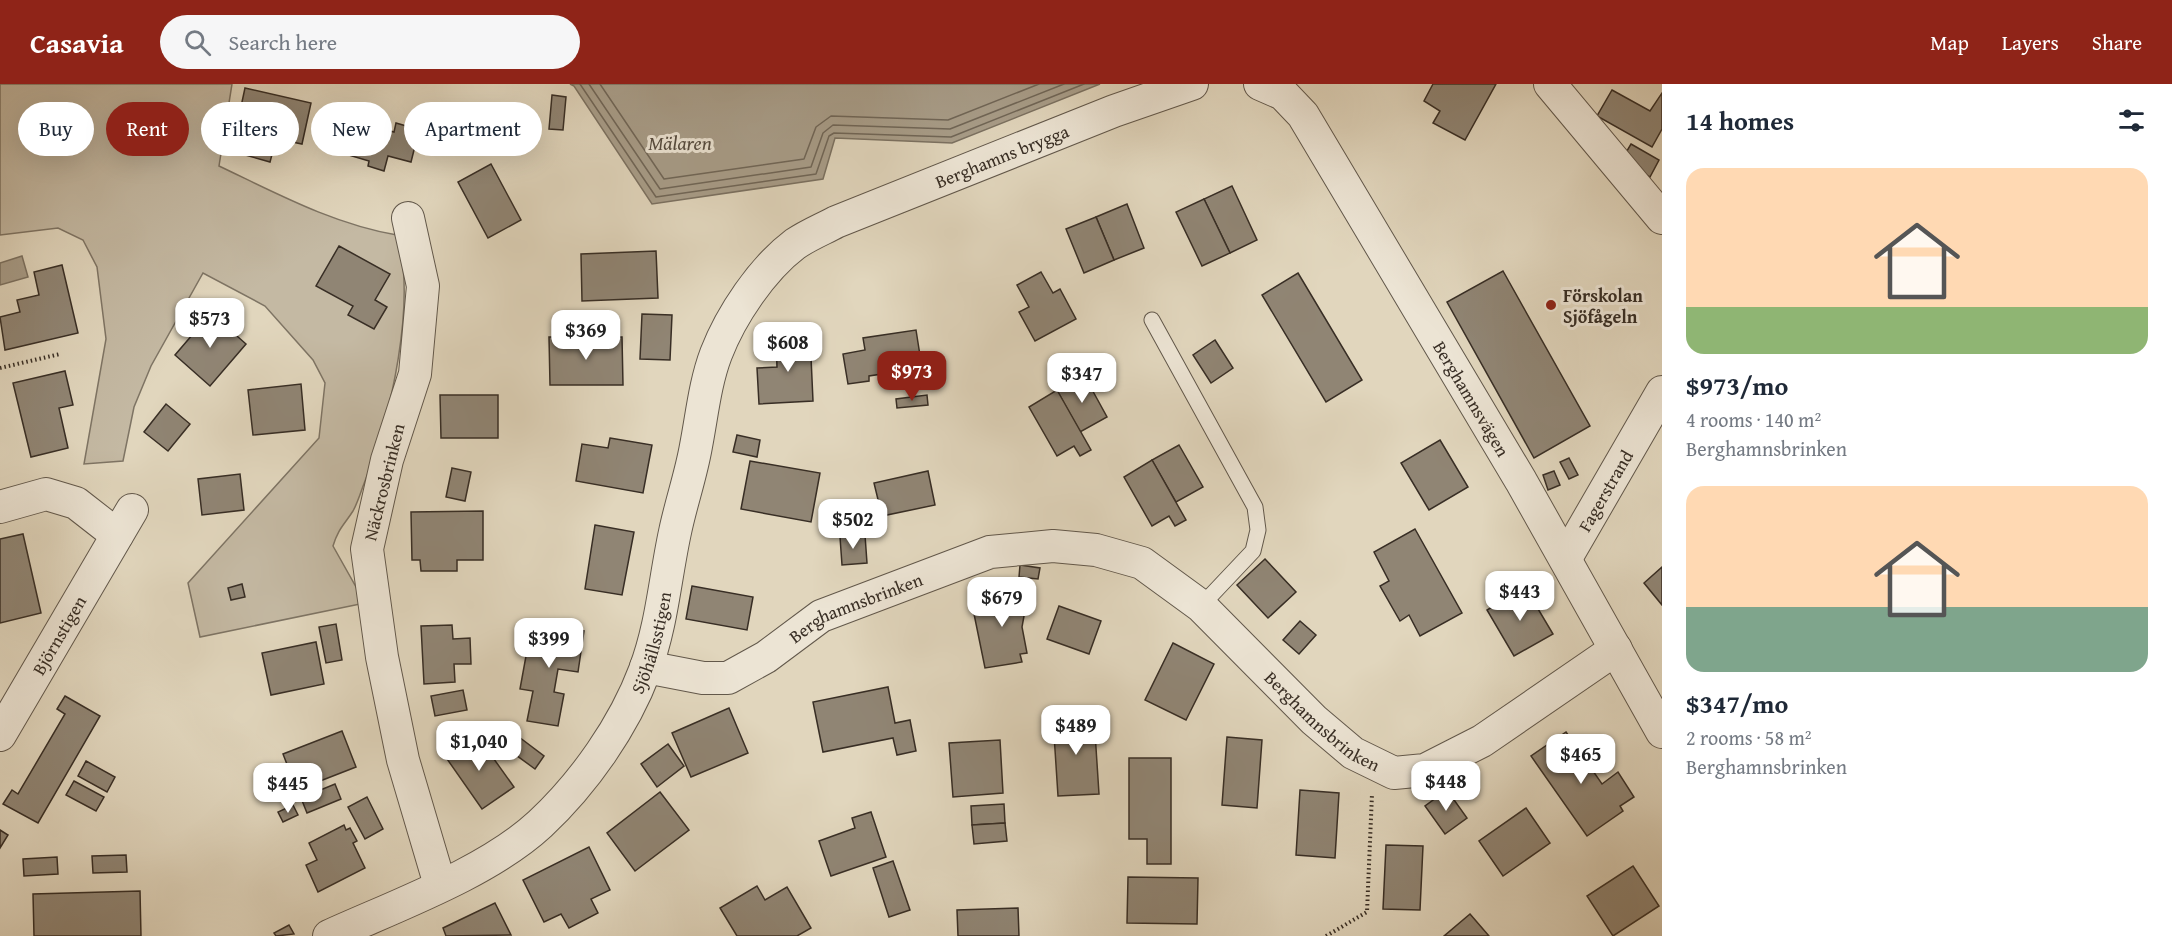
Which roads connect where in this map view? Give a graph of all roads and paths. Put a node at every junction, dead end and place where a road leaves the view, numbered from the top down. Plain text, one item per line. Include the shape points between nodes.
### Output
1 (1192, 84) edge
2 (1260, 84) edge
3 (1550, 84) edge
4 (408, 218) dead end
5 (1662, 218) edge
6 (815, 232) joint
7 (1152, 320) dead end
8 (60, 354) dead end
9 (0, 369) edge
10 (1662, 392) edge
11 (0, 507) edge
12 (1566, 558) junction
13 (1201, 606) junction
14 (1616, 649) junction
15 (646, 667) junction
16 (1662, 732) edge
17 (0, 735) edge
18 (1374, 763) junction
19 (440, 885) junction
20 (329, 936) edge
21 (1326, 936) edge

1 - 6 street, Berghamns brygga via 1114,111
2 - 12 street, Berghamnsvägen via 1283,94 1303,115
3 - 5 street
4 - 19 street, Näckrosbrinken via 423,286 415,374 387,460 367,549 382,657 403,760
6 - 15 street, Sjöhällsstigen via 796,244 746,299 717,353 675,533 661,616
7 - 13 lane via 1255,507 1258,530 1253,551
8 - 9 path
10 - 12 street, Fagerstrand
11 - 17 street, Björnstigen via 46,494 125,522
12 - 14 street, Berghamnsvägen
13 - 15 street, Berghamnsbrinken via 1142,562 1096,550 1053,546 990,552 821,616 766,657 728,678 704,678
13 - 18 street, Berghamnsbrinken via 1314,720 1353,753
14 - 16 street, Berghamnsvägen
14 - 18 street, Berghamnsbrinken via 1482,741 1425,770 1394,773
15 - 19 street, Sjöhällsstigen via 590,766 539,825 488,860
18 - 21 path via 1367,912
19 - 20 street, Sjöhällsstigen

